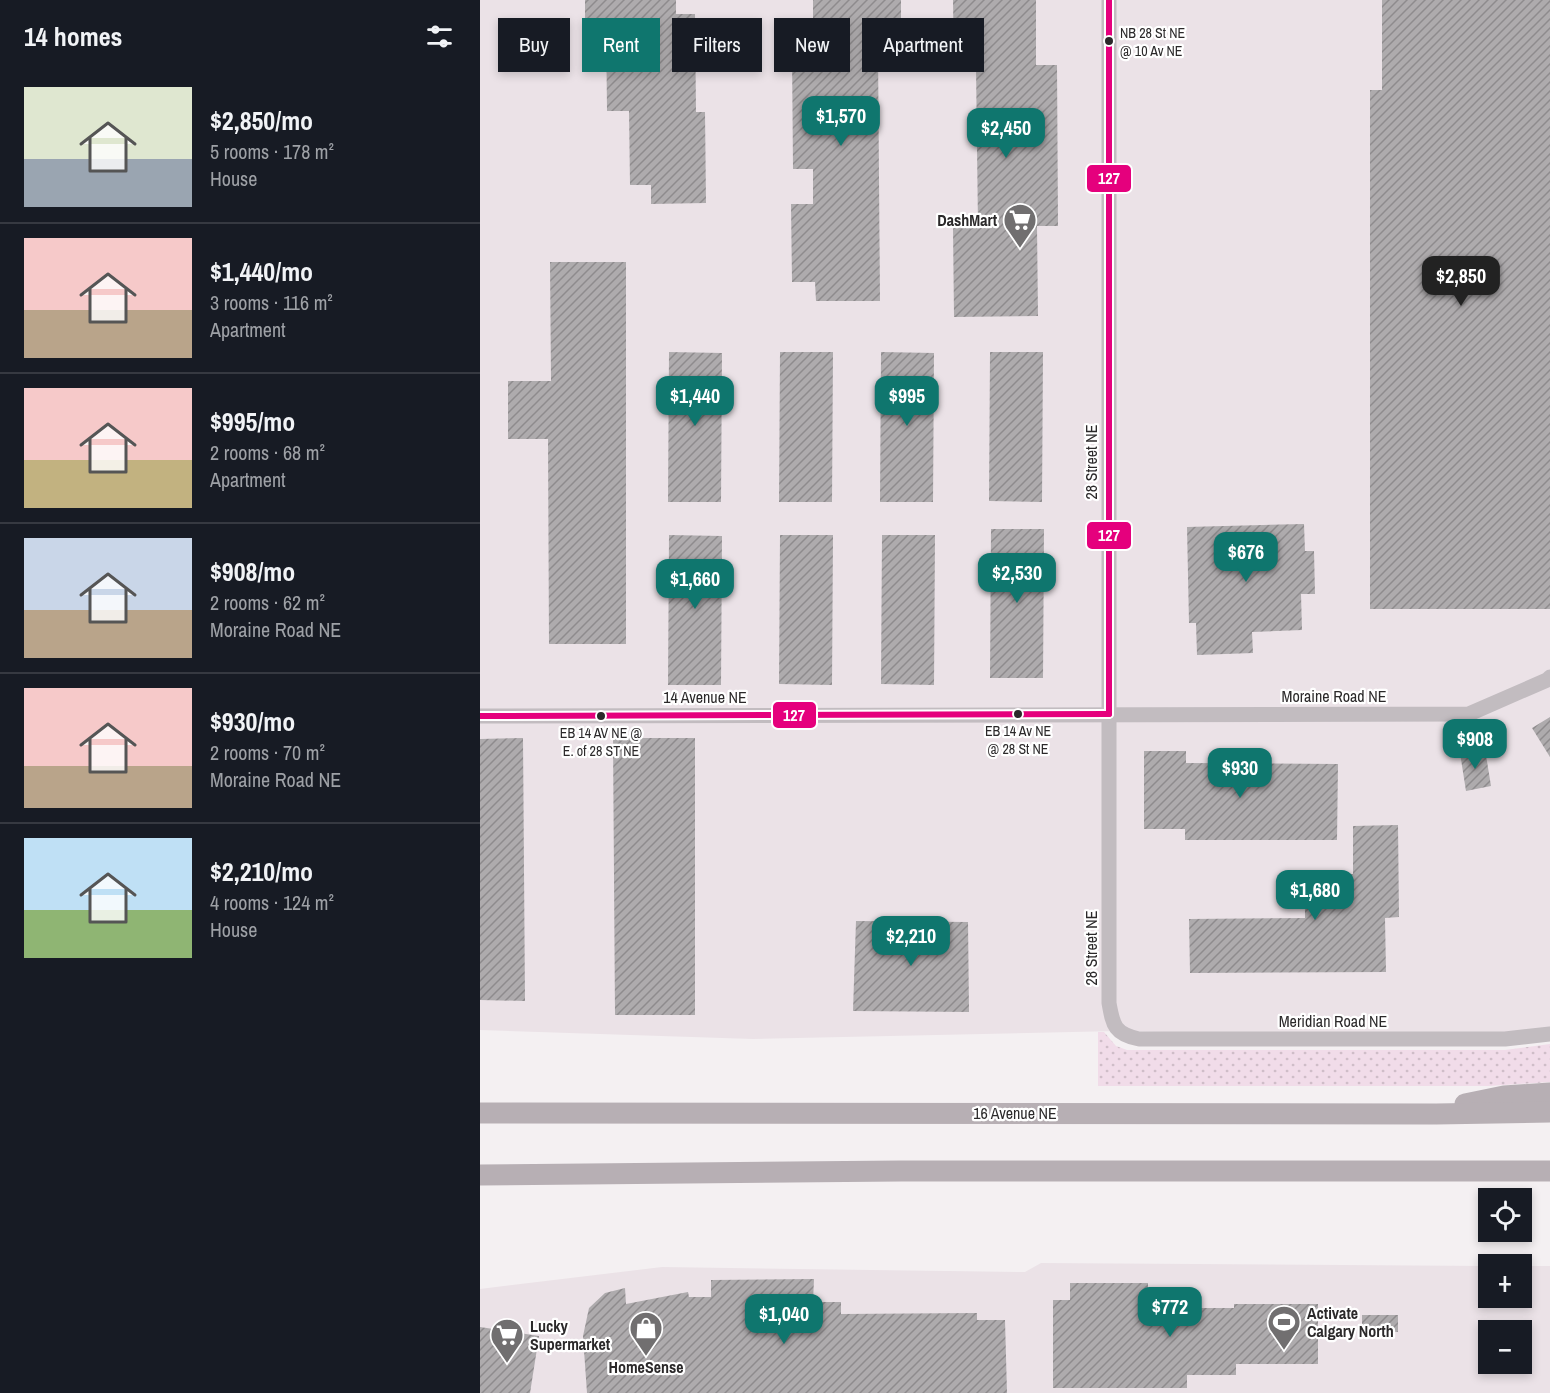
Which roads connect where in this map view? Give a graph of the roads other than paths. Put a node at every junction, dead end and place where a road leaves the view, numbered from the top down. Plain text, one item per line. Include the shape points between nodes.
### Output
1 (1109, 0) edge
2 (1550, 677) edge
3 (1109, 714) junction
4 (480, 716) edge
5 (1118, 1031) joint
6 (1550, 1034) edge
7 (1550, 1094) edge
8 (1550, 1112) edge
9 (480, 1113) edge
10 (1436, 1114) junction
11 (1454, 1171) junction
12 (1550, 1171) edge
13 (480, 1175) edge
14 (1550, 1177) edge

1 - 3 street, 28 Street NE
2 - 3 street, Moraine Road NE via 1468,714
3 - 4 street, 14 Avenue NE
3 - 5 street, 28 Street NE via 1109,1003
5 - 6 street, Meridian Road NE via 1139,1039 1504,1039
7 - 10 highway via 1476,1100
8 - 10 highway, 16 Avenue NE
9 - 10 highway, 16 Avenue NE
11 - 12 highway
11 - 13 highway
11 - 14 highway

